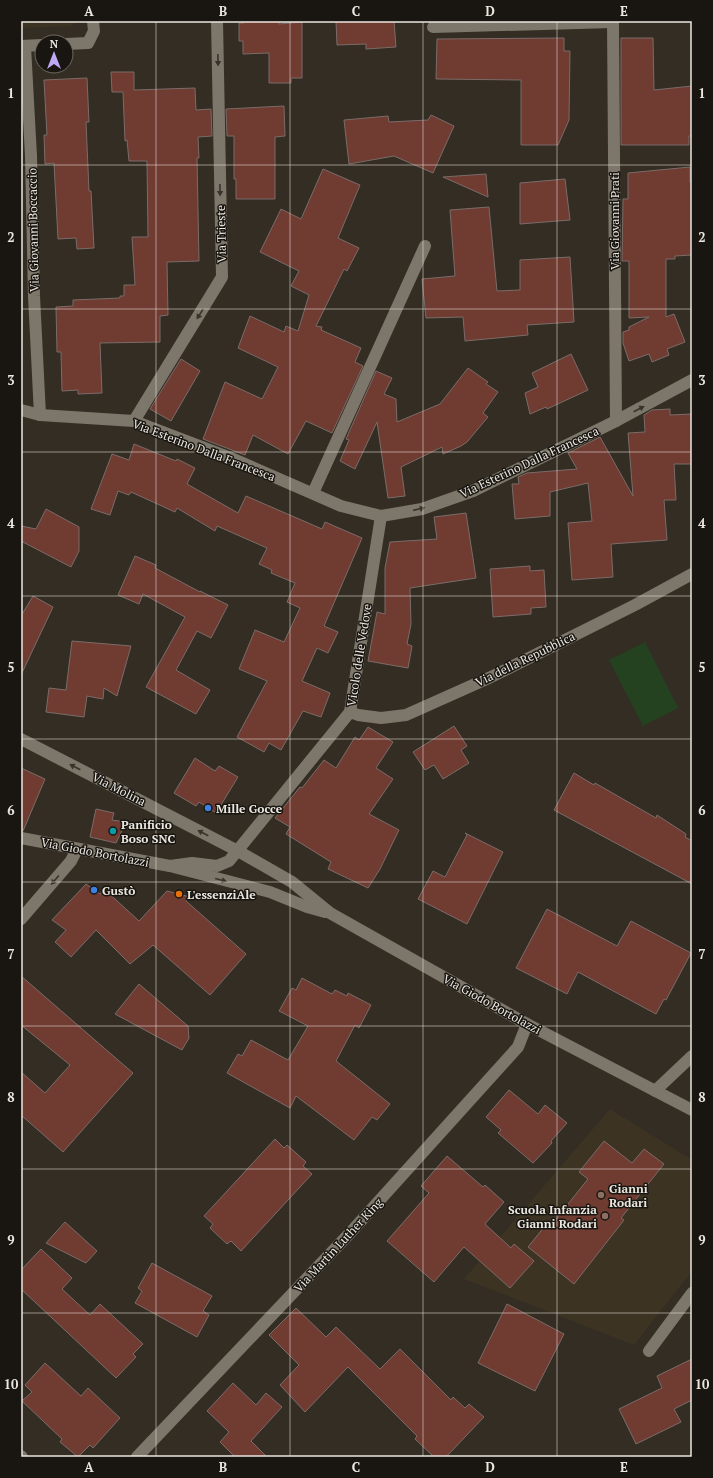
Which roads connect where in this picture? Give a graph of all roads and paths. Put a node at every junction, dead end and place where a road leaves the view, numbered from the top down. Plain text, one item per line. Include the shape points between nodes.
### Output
1 (94, 21) edge
2 (217, 21) edge
3 (613, 21) edge
4 (434, 27) dead end
5 (74, 44) edge
6 (34, 45) edge
7 (23, 46) edge
8 (424, 246) dead end
9 (692, 380) edge
10 (21, 410) edge
11 (40, 415) junction
12 (134, 421) junction
13 (616, 421) junction
14 (313, 493) junction
15 (381, 516) junction
16 (692, 574) edge
17 (350, 712) junction
18 (21, 739) edge
19 (21, 838) edge
20 (77, 849) junction
21 (238, 851) junction
22 (170, 866) junction
23 (330, 913) junction
24 (21, 919) edge
25 (527, 1024) junction
26 (692, 1056) edge
27 (655, 1091) junction
28 (692, 1110) edge
29 (692, 1292) edge
30 (649, 1351) dead end
31 (137, 1457) edge

1 - 5 street via 94,31 88,43
2 -> 12 street, Via Trieste via 222,277
3 - 4 street, Via Giovanni Prati
3 - 13 street, Via Giovanni Prati
6 - 7 street
7 - 11 street, Via Giovanni Boccaccio via 32,156 34,296
8 - 14 street
13 -> 9 street, Via Esterino Dalla Francesca
10 - 11 street, Via Esterino Dalla Francesca
11 - 12 street, Via Esterino Dalla Francesca
12 - 14 street, Via Esterino Dalla Francesca
15 -> 13 street, Via Esterino Dalla Francesca via 422,509 473,491
14 - 15 street, Via Esterino Dalla Francesca via 341,506
15 - 17 street, Vicolo delle Vedove
16 - 17 street, Via della Repubblica via 498,673 406,715 381,718
17 - 21 street, Vicolo delle Vedove
21 -> 18 street, Via Molina
19 - 20 street, Via Giodo Bortolazzi
20 - 22 street, Via Giodo Bortolazzi
20 -> 24 street via 71,861
21 - 22 street, Via Giodo Bortolazzi via 229,861 217,866 192,863
21 - 23 street, Via Giodo Bortolazzi via 292,882
22 -> 23 street, Via Giodo Bortolazzi via 270,892
23 - 25 street, Via Giodo Bortolazzi
25 - 27 street, Via Giodo Bortolazzi
25 - 31 street, Via Martin Luther King via 518,1047 350,1233
26 - 27 street
27 - 28 street, Via Giodo Bortolazzi
29 - 30 street

